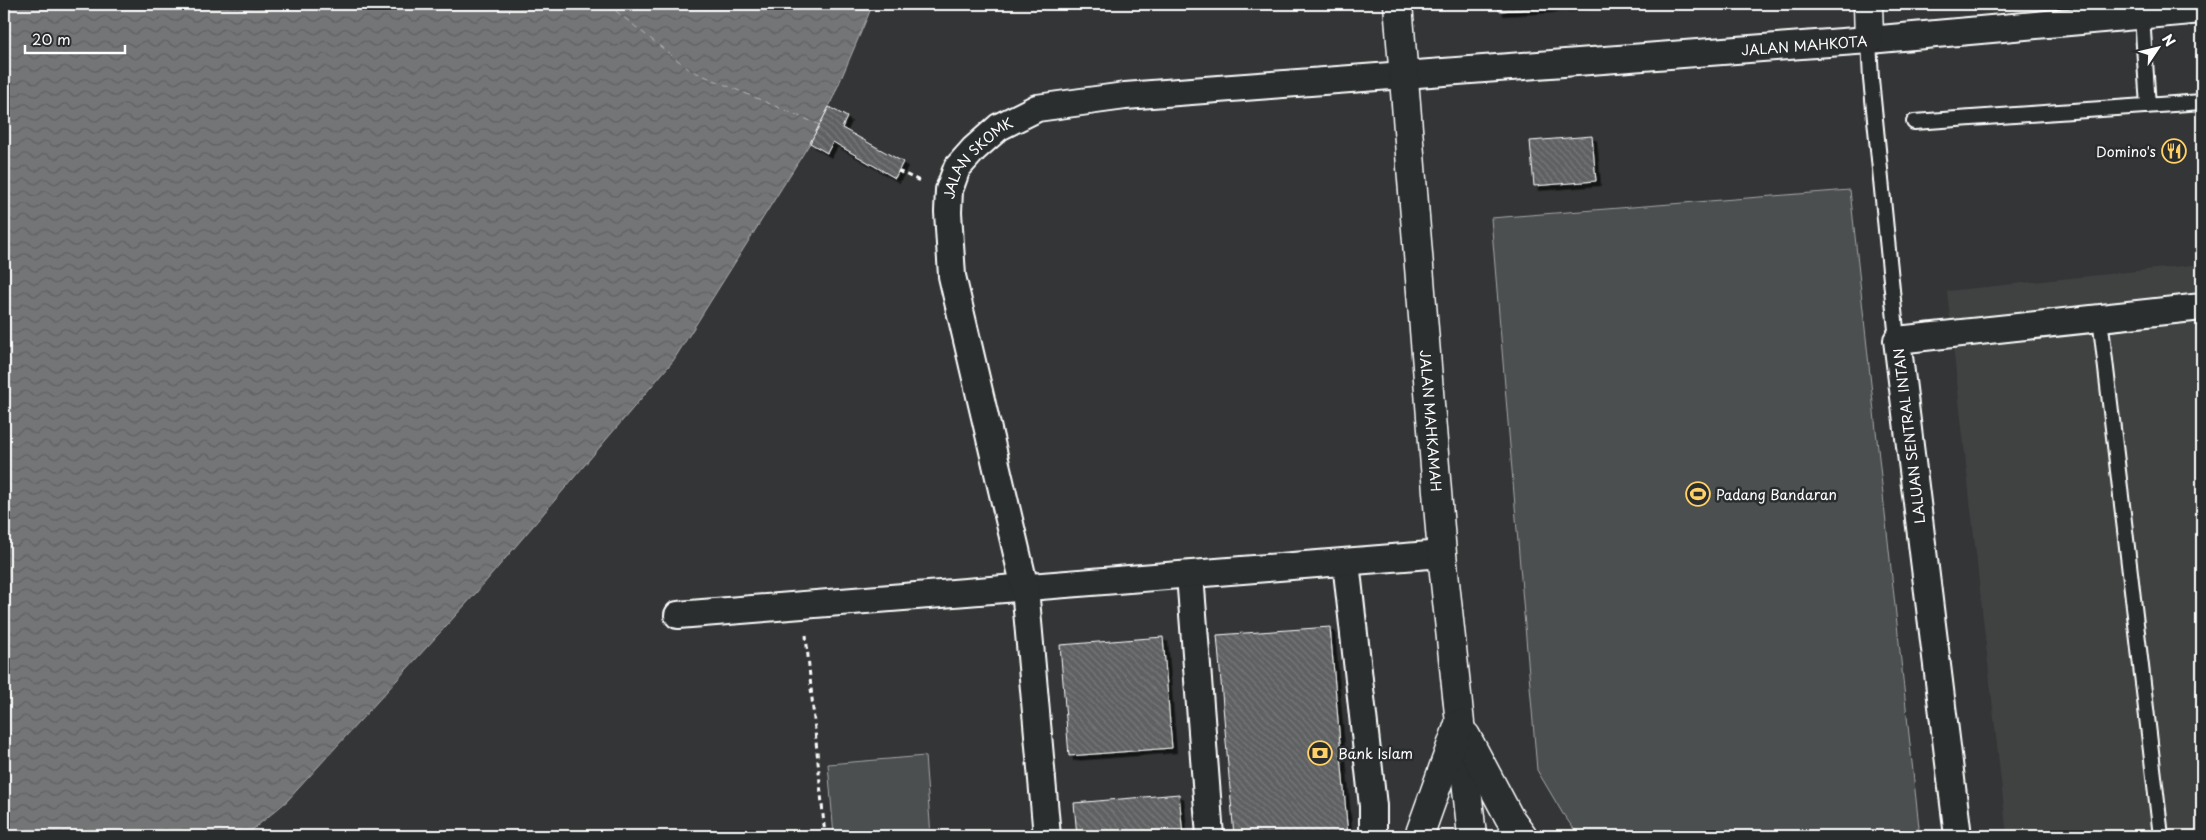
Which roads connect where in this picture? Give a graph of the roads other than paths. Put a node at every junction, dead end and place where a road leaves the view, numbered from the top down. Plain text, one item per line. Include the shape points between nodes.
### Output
1 (1398, 4) edge
2 (1868, 4) edge
3 (2202, 10) edge
4 (2142, 16) junction
5 (1870, 40) junction
6 (1404, 75) junction
7 (2202, 102) edge
8 (2148, 106) junction
9 (1914, 122) dead end
10 (2202, 306) edge
11 (2100, 318) junction
12 (1896, 340) junction
13 (1442, 554) junction
14 (1346, 562) junction
15 (1190, 575) junction
16 (1025, 588) junction
17 (678, 616) dead end
18 (1459, 724) junction
19 (1047, 836) edge
20 (1210, 836) edge
21 (1373, 836) edge
22 (1418, 836) edge
23 (1472, 836) edge
24 (1523, 836) edge
25 (1958, 836) edge
26 (2161, 836) edge

1 - 6 main road, JALAN MAHKAMAH
2 - 5 main road
3 - 4 street, JALAN MAHKOTA
4 - 5 street, JALAN MAHKOTA
4 - 8 lane
5 - 6 street, JALAN MAHKOTA
5 - 12 lane
6 - 13 main road, JALAN MAHKAMAH
6 - 16 street, JALAN SKOMK via 1125,96 1037,108 999,127 956,168 949,190 948,212 952,276
7 - 8 lane
8 - 9 lane
10 - 11 street, LALUAN SENTRAL INTAN
11 - 12 street, LALUAN SENTRAL INTAN
11 - 26 lane
12 - 25 street, LALUAN SENTRAL INTAN
13 - 14 street
13 - 18 main road, JALAN MAHKAMAH
14 - 15 street
14 - 21 street via 1373,806
15 - 16 street
15 - 20 street
16 - 17 street
16 - 19 street, JALAN SKOMK
18 - 22 main road
18 - 23 main road, JALAN MAHKAMAH
18 - 24 main road via 1509,817

